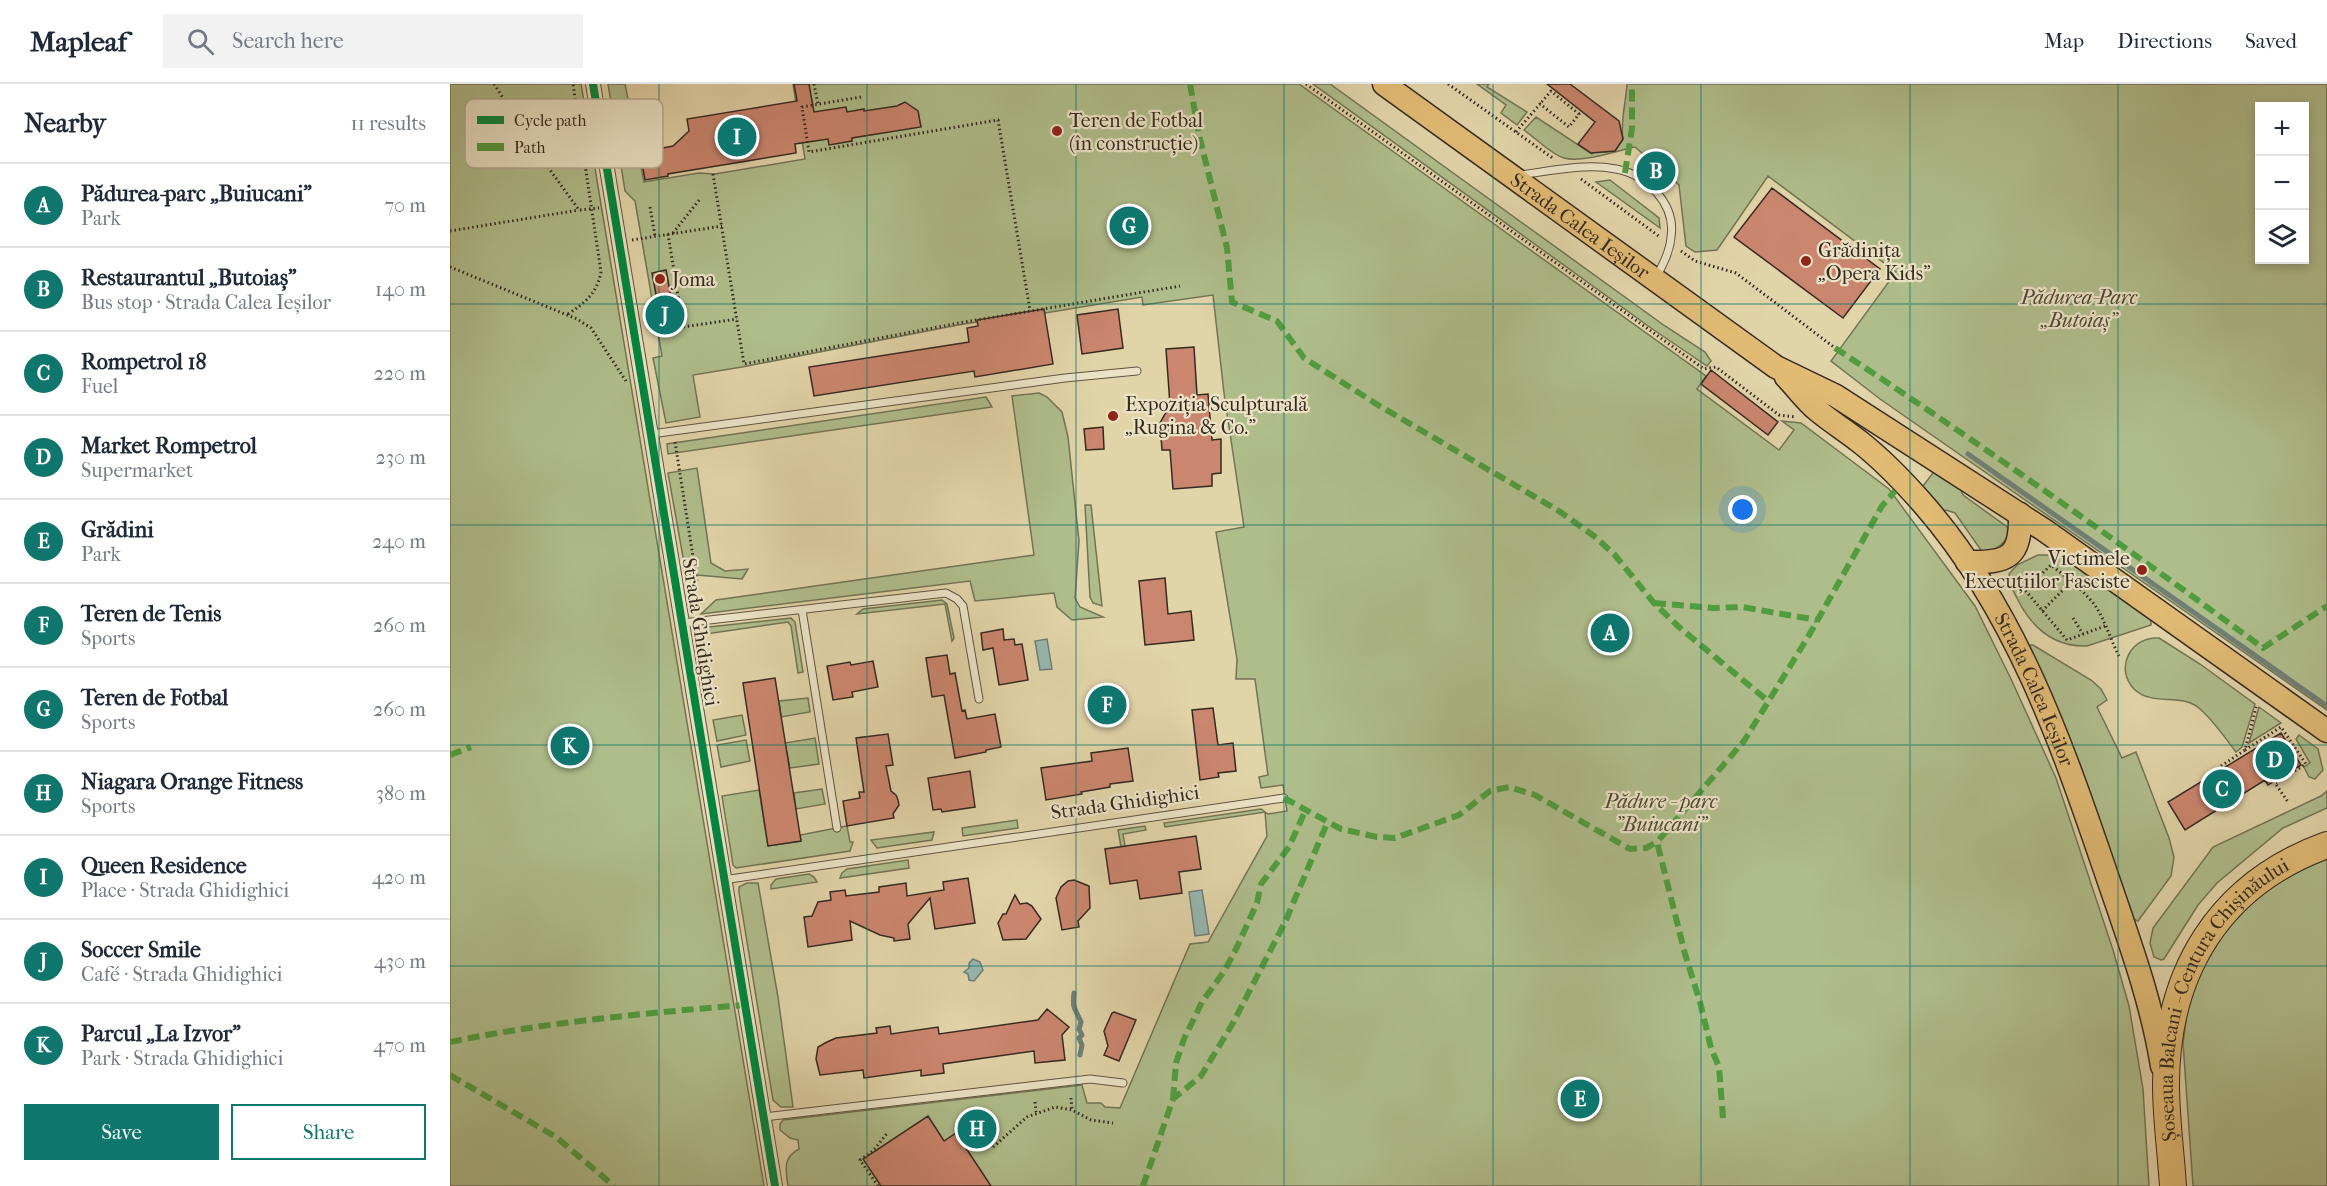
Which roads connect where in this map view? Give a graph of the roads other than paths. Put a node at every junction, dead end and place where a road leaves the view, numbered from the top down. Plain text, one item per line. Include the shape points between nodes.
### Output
1 (593, 84) edge
2 (1384, 84) edge
3 (595, 99) edge
4 (607, 168) edge
5 (1513, 176) junction
6 (1656, 279) junction
7 (1776, 367) junction
8 (1137, 371) dead end
9 (651, 434) junction
10 (2020, 514) junction
11 (1967, 562) junction
12 (802, 610) junction
13 (683, 623) junction
14 (980, 699) dead end
15 (2327, 731) edge
16 (1284, 798) dead end
17 (837, 828) dead end
18 (2327, 844) edge
19 (723, 880) junction
20 (1123, 1083) dead end
21 (2166, 1085) junction
22 (764, 1117) junction
23 (2169, 1179) edge
24 (775, 1186) edge

1 - 3 street, Strada Ghidighici
2 - 5 main road, Strada Calea Ieșilor
4 - 9 street, Strada Ghidighici
5 - 6 main road, Strada Calea Ieșilor
5 - 6 lane via 1590,167 1618,169 1648,184 1670,212 1672,225 1670,244
6 - 7 main road, Strada Calea Ieșilor
7 - 10 main road, Strada Calea Ieșilor via 1836,396
7 - 11 main road, Strada Calea Ieșilor via 1816,409 1895,473
8 - 9 lane
9 - 13 street, Strada Ghidighici
10 - 11 main road via 2015,551 1994,562
10 - 15 main road, Strada Calea Ieșilor
11 - 21 main road, Strada Calea Ieșilor via 2027,663 2076,784 2144,981
12 - 13 lane, Strada Ghidighici
12 - 14 lane, Strada Ghidighici via 946,594 957,599 963,606
12 - 17 lane
13 - 19 street, Strada Ghidighici
16 - 19 lane, Strada Ghidighici
18 - 21 highway, Șoseaua Balcani - Centura Chișinăului via 2267,873 2227,909 2200,944 2175,1005
19 - 22 street, Strada Ghidighici
20 - 22 lane via 1090,1079
21 - 23 highway, Șoseaua Balcani - Centura Chișinăului
22 - 24 street, Strada Ghidighici

